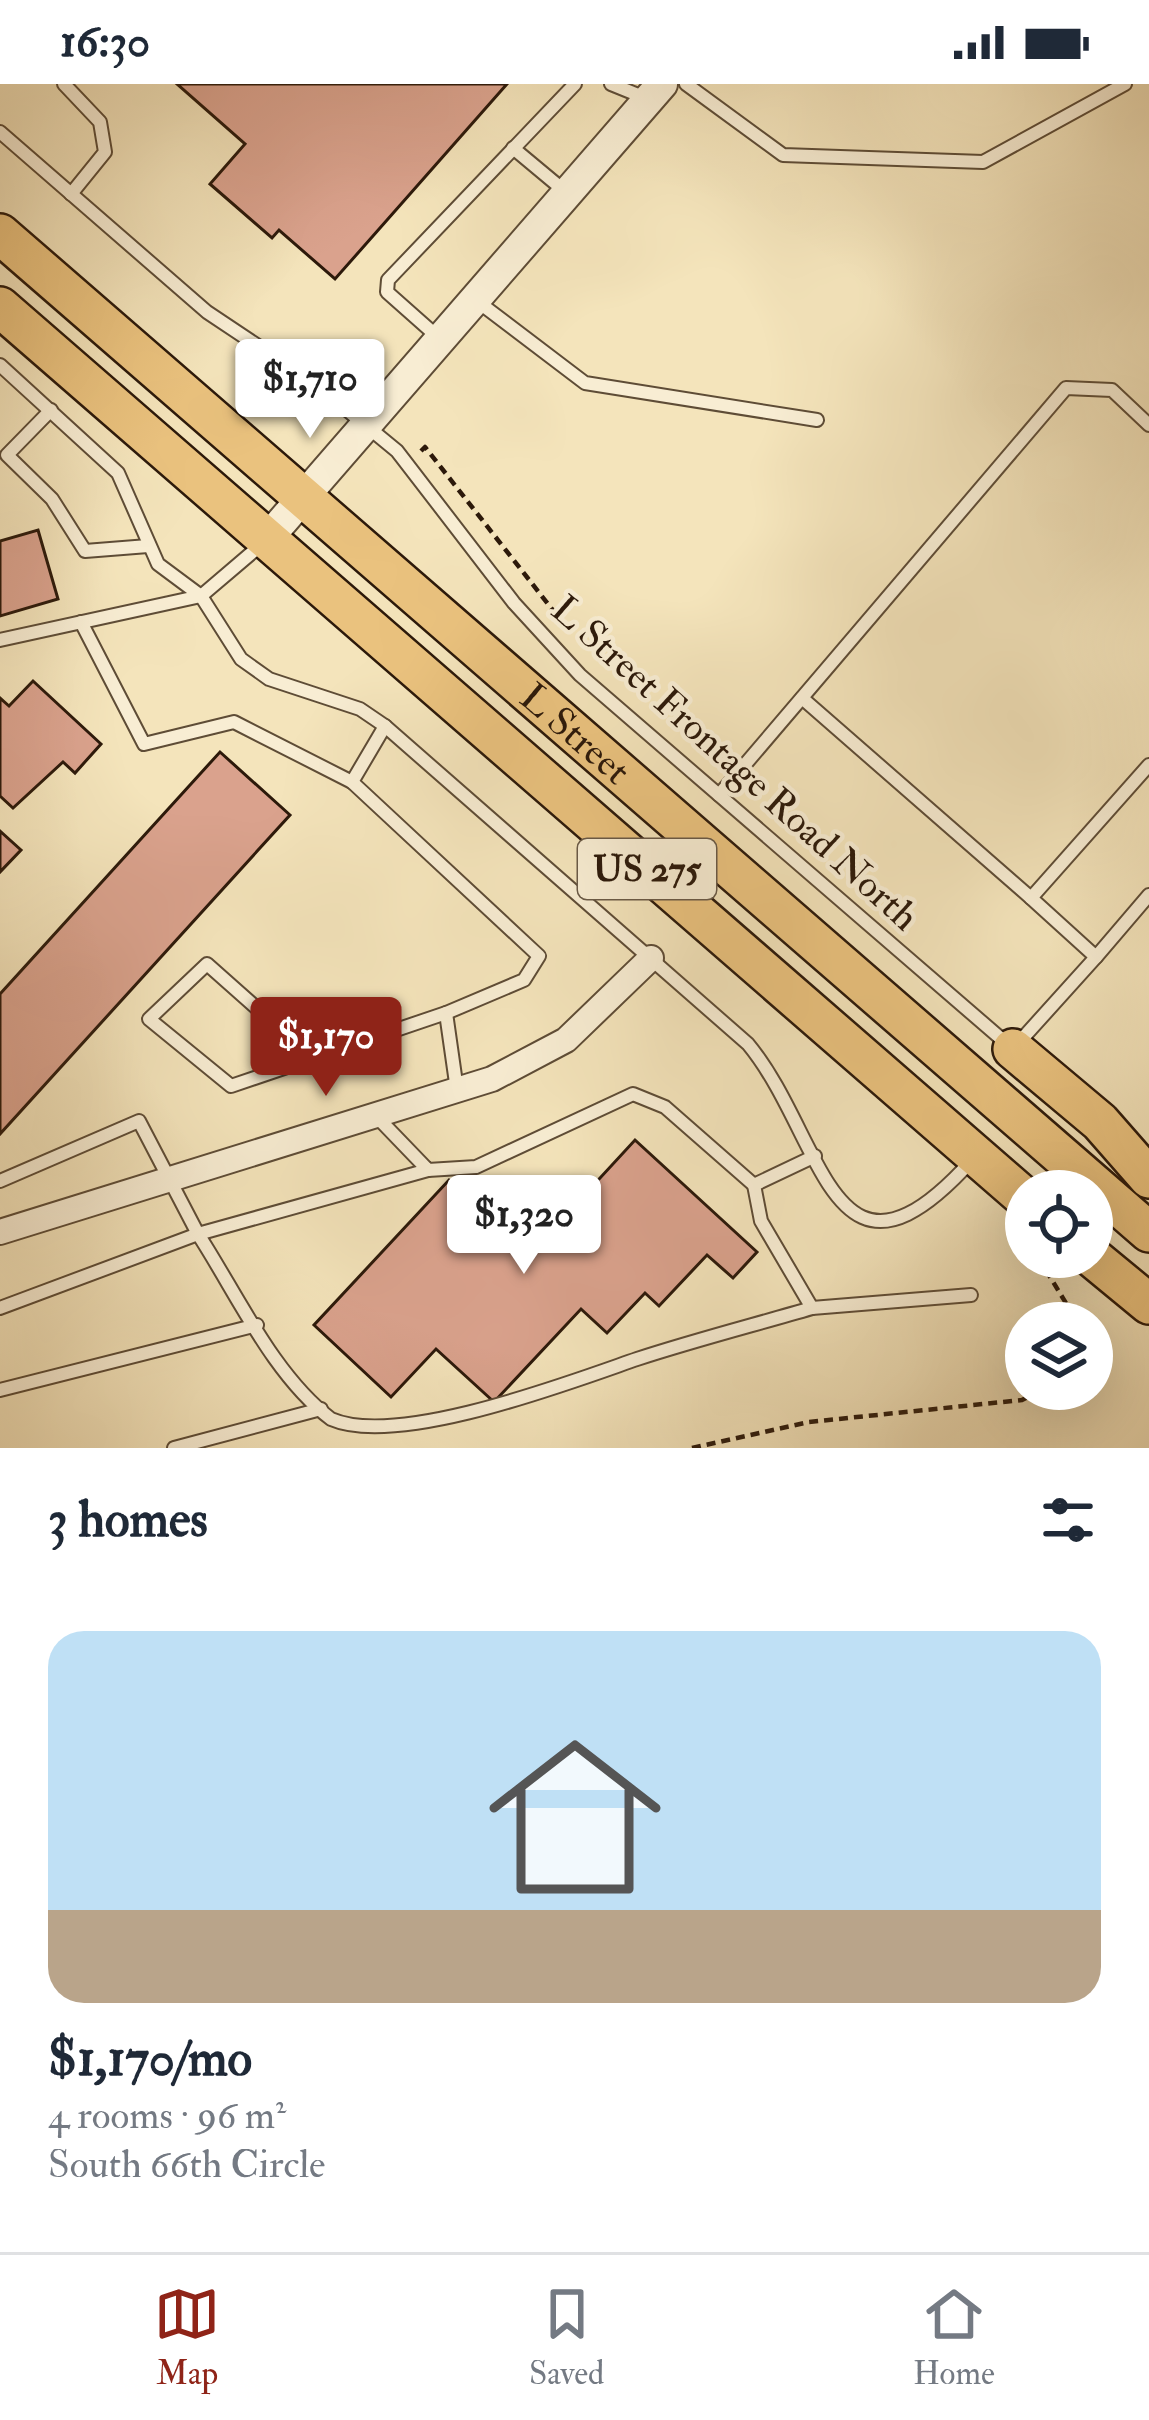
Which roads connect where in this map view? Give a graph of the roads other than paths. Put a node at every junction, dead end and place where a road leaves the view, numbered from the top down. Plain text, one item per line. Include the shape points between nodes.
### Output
1 (64, 84) edge
2 (575, 84) edge
3 (611, 84) edge
4 (686, 84) edge
5 (1125, 84) edge
6 (655, 92) edge
7 (0, 132) edge
8 (512, 148) junction
9 (568, 193) junction
10 (70, 194) junction
11 (0, 234) edge
12 (476, 300) junction
13 (0, 307) edge
14 (430, 330) junction
15 (0, 365) edge
16 (51, 410) junction
17 (817, 420) dead end
18 (1149, 425) edge
19 (367, 426) junction
20 (302, 500) junction
21 (267, 539) junction
22 (148, 546) junction
23 (201, 596) junction
24 (81, 622) junction
25 (0, 640) edge
26 (802, 698) junction
27 (385, 726) junction
28 (1149, 765) edge
29 (352, 782) junction
30 (719, 795) junction
31 (1149, 895) edge
32 (1031, 898) junction
33 (1096, 957) junction
34 (651, 958) junction
35 (446, 1012) junction
36 (1013, 1048) junction
37 (313, 1058) junction
38 (457, 1090) junction
39 (375, 1115) junction
40 (976, 1155) junction
41 (815, 1156) junction
42 (428, 1170) junction
43 (1149, 1178) edge
44 (166, 1180) junction
45 (0, 1181) edge
46 (1005, 1181) edge
47 (754, 1185) junction
48 (0, 1232) edge
49 (1149, 1232) edge
50 (198, 1234) junction
51 (1113, 1274) edge
52 (971, 1295) dead end
53 (1145, 1301) edge
54 (0, 1308) edge
55 (812, 1308) junction
56 (257, 1325) junction
57 (0, 1390) edge
58 (321, 1409) junction
59 (174, 1448) edge

1 - 10 lane via 100,122 105,152
2 - 8 lane
3 - 6 lane
4 - 5 lane via 783,155 983,162
6 - 9 street
7 - 10 lane, L Street Frontage Road North
8 - 9 lane
8 - 14 lane via 388,280 387,292
9 - 12 street
10 - 19 lane, L Street Frontage Road North via 207,312
11 - 20 main road, L Street / US 275
12 - 14 street
12 - 17 lane via 585,383
13 - 21 main road, L Street / US 275
14 - 19 street
15 - 16 lane
16 - 22 lane via 118,473
16 - 22 lane via 8,455 86,551
18 - 26 lane via 1112,390 1066,388
19 - 20 street
19 - 30 lane, L Street Frontage Road North via 406,462 546,639
20 - 21 street
20 - 49 main road, L Street / US 275
21 - 23 lane
21 - 40 main road, L Street / US 275
22 - 23 lane via 164,573
23 - 24 lane
23 - 27 lane via 252,669
24 - 25 lane
24 - 29 lane via 144,744 234,722
26 - 30 lane
26 - 32 lane
27 - 29 lane
27 - 34 lane
28 - 32 lane
29 - 35 lane via 539,956 524,980
30 - 36 lane, L Street Frontage Road North
31 - 33 lane
32 - 33 lane
33 - 36 lane
34 - 38 street via 566,1040
34 - 41 lane via 758,1055
35 - 37 lane
35 - 38 lane
36 - 43 main road
37 - 37 lane via 231,1086 149,1019 207,964
38 - 39 street
39 - 42 lane
39 - 44 street
40 - 41 lane via 924,1210 875,1223 841,1203
40 - 46 main road, L Street / US 275
41 - 47 lane
42 - 47 lane via 476,1167 633,1094 665,1107
42 - 50 lane
44 - 45 lane via 139,1121
44 - 48 street
44 - 50 lane
47 - 55 lane via 760,1220
50 - 54 lane
50 - 56 lane
51 - 53 main road
52 - 55 lane
55 - 58 lane via 437,1430 363,1431
56 - 57 lane
56 - 58 lane
58 - 59 lane

